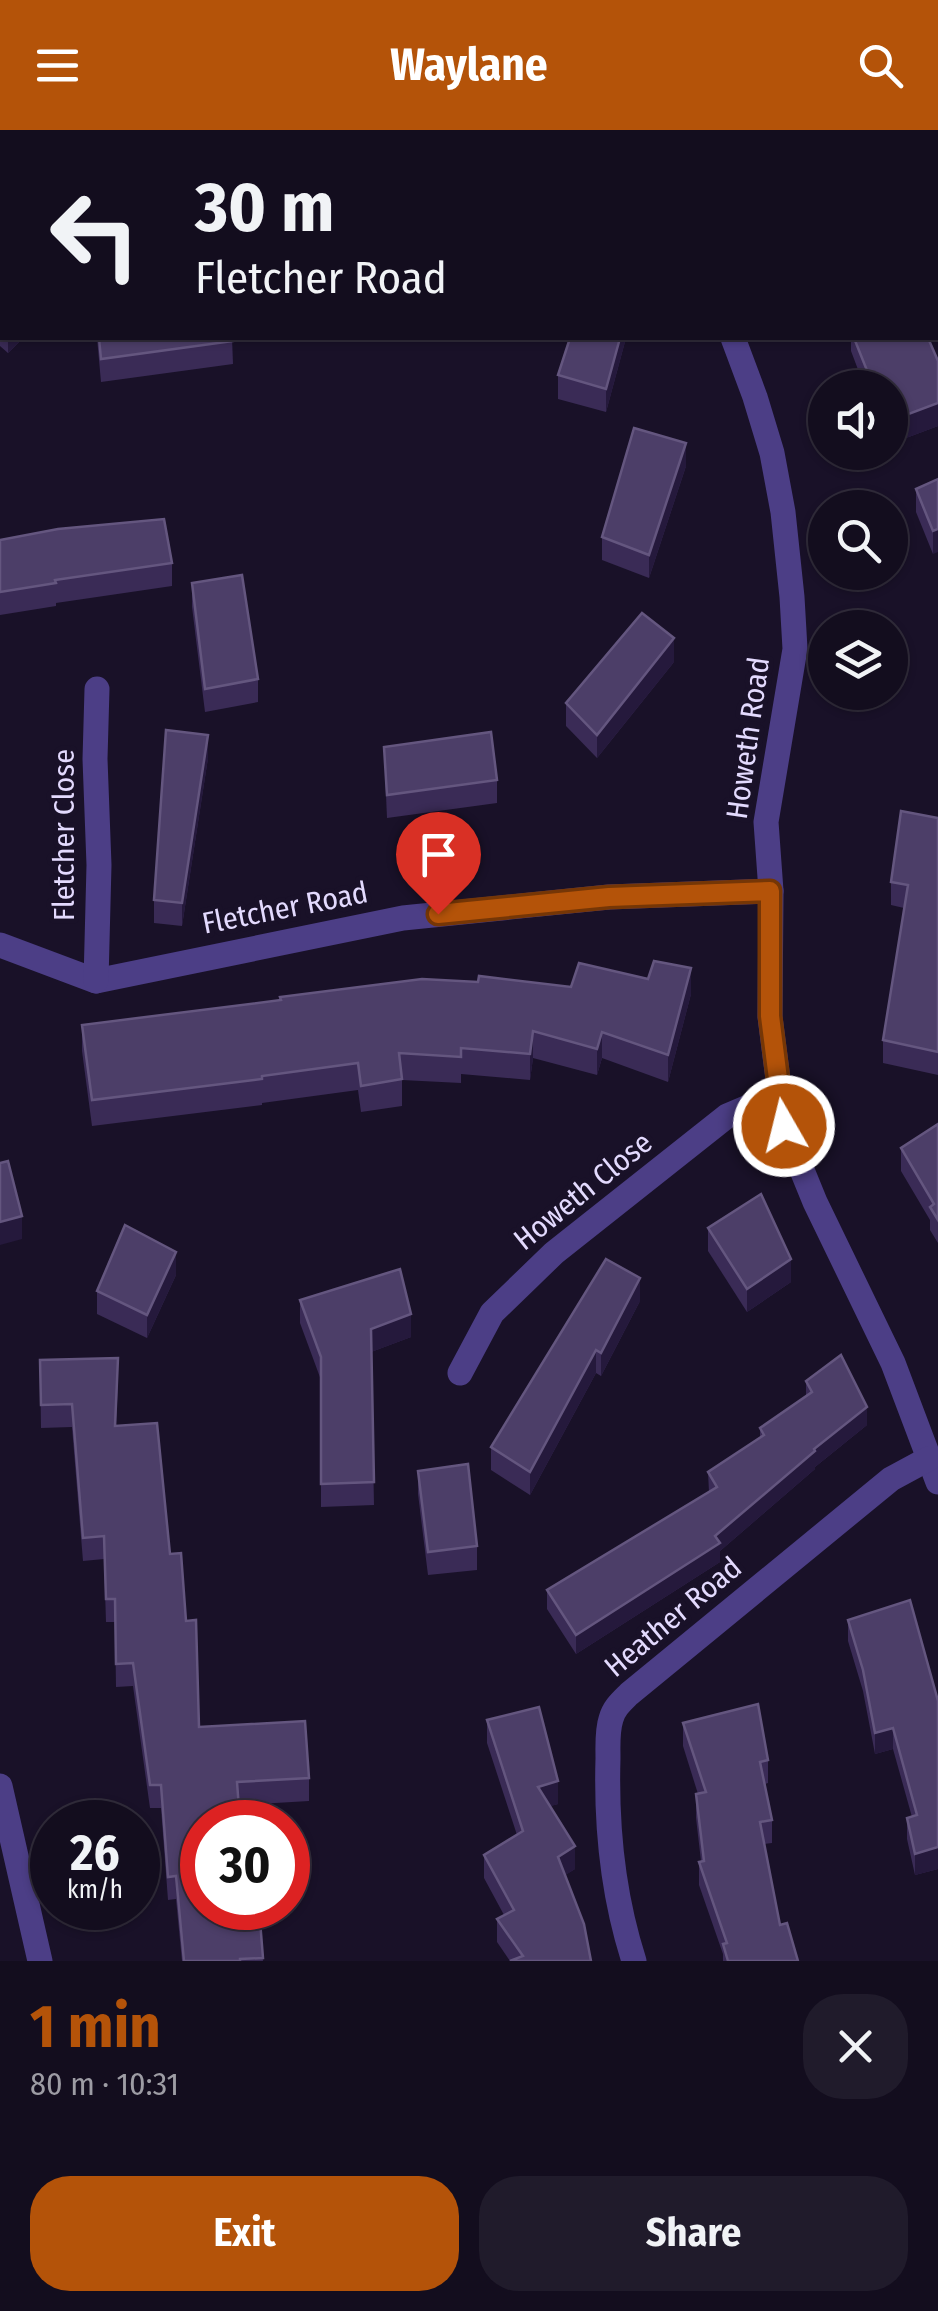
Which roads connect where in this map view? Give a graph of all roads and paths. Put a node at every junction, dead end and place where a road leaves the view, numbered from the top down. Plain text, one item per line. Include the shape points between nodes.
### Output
1 (733, 340) edge
2 (97, 689) dead end
3 (770, 891) junction
4 (0, 945) edge
5 (96, 981) junction
6 (779, 1094) junction
7 (460, 1372) dead end
8 (933, 1470) edge
9 (0, 1786) edge
10 (40, 1961) edge
11 (634, 1961) edge

1 - 3 street, Howeth Road via 772,453 792,597 794,650 766,822
2 - 5 street, Fletcher Close
3 - 5 street, Fletcher Road via 609,897 403,918
3 - 6 street, Howeth Road via 770,1016
4 - 5 street
6 - 7 street, Howeth Close via 727,1116 554,1253 492,1313
6 - 8 street, Howeth Road via 784,1126 815,1202 892,1364
8 - 11 street, Heather Road via 891,1480 615,1708 609,1724 609,1820
9 - 10 street

